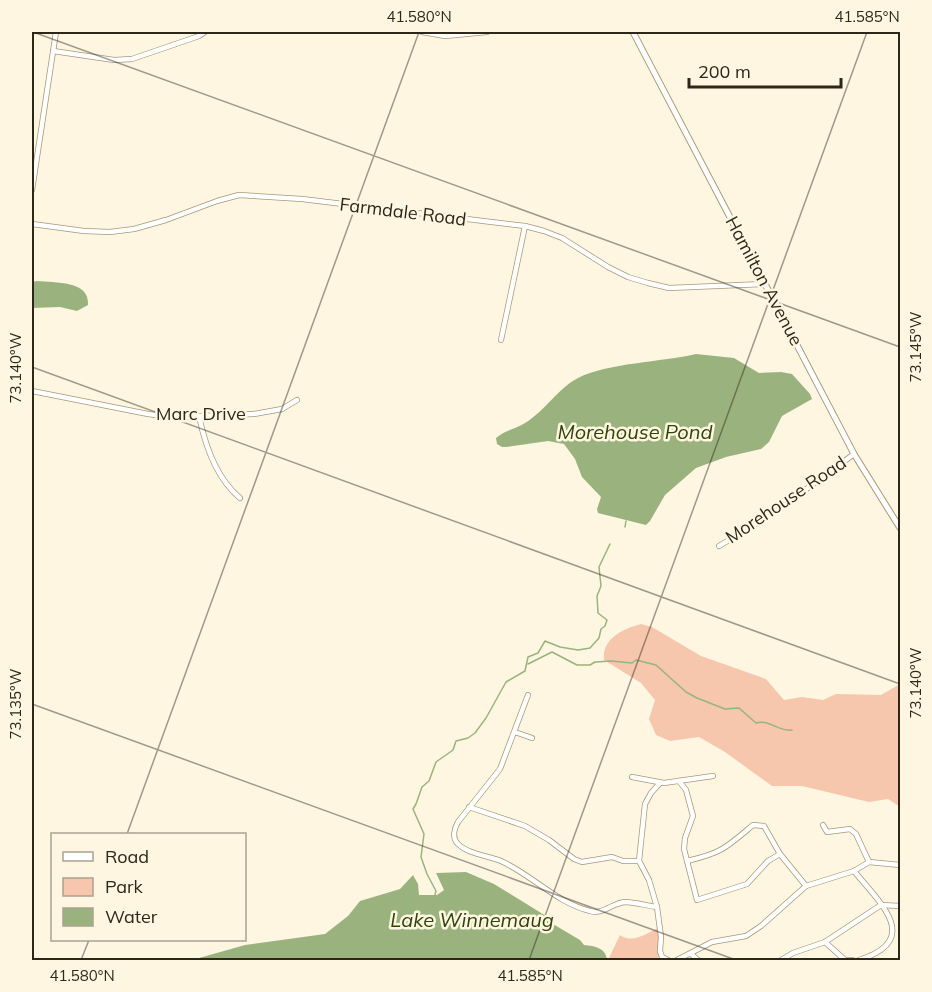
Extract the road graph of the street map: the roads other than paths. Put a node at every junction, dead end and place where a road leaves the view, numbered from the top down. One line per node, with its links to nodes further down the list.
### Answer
1 (56, 32): 6 (street)
2 (205, 32): 6 (street)
3 (422, 32): 4 (street)
4 (486, 32)
5 (633, 32): 10 (street, Hamilton Avenue)
6 (53, 51): 7 (street)
7 (32, 190)
8 (32, 224): 9 (street, Farmdale Road)
9 (525, 226): 10 (street, Farmdale Road); 11 (street)
10 (766, 284): 15 (street, Hamilton Avenue)
11 (501, 340)
12 (32, 392): 14 (street, Marc Drive)
13 (297, 400): 14 (street, Marc Drive)
14 (199, 416): 16 (street)
15 (854, 454): 17 (street, Hamilton Avenue); 18 (street, Morehouse Road)
16 (240, 498)
17 (900, 528)
18 (719, 546)
19 (528, 694): 20 (street)
20 (515, 732): 21 (street); 26 (street)
21 (532, 738)
22 (713, 776): 24 (street)
23 (632, 777): 25 (street)
24 (679, 781): 25 (street); 30 (street)
25 (660, 783): 29 (street)
26 (469, 807): 29 (street); 37 (street)
27 (823, 825): 31 (street)
28 (780, 854): 30 (street); 30 (street); 34 (street)
29 (639, 861): 37 (street)
30 (687, 861)
31 (869, 862): 32 (street); 33 (street)
32 (900, 865)
33 (854, 871): 34 (street); 35 (street)
34 (806, 886): 39 (street)
35 (881, 905): 36 (street); 38 (street); 45 (street)
36 (900, 906)
37 (657, 907): 40 (street)
38 (825, 942): 43 (street); 44 (street)
39 (691, 954): 41 (street); 42 (street)
40 (668, 960)
41 (677, 960)
42 (698, 960)
43 (781, 960)
44 (852, 960)
45 (860, 960)

